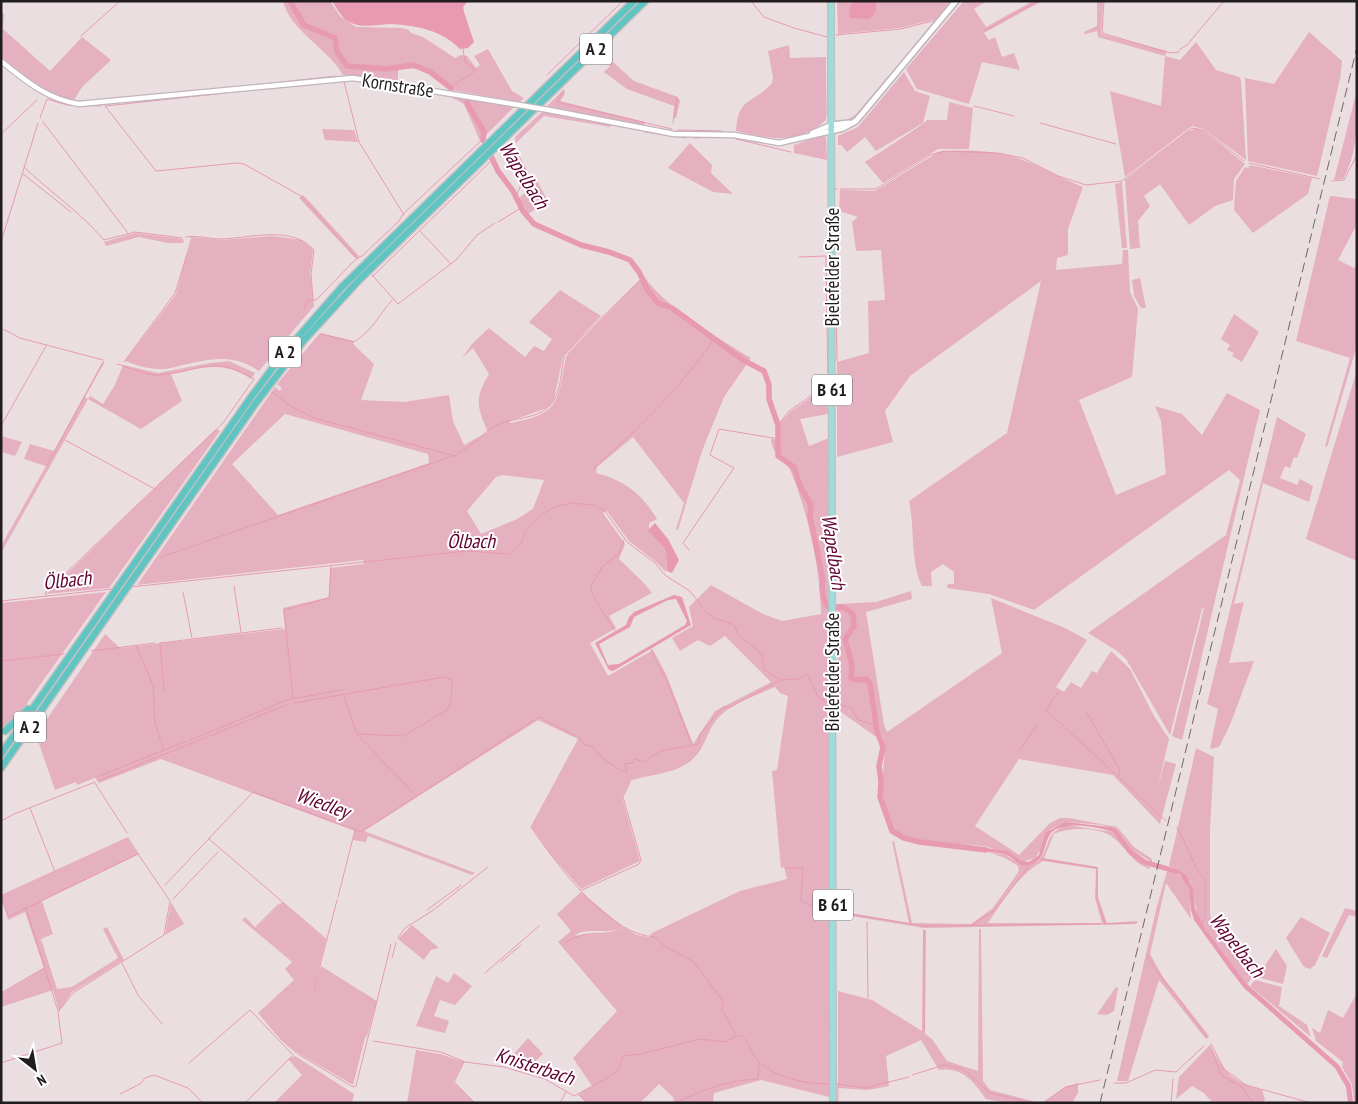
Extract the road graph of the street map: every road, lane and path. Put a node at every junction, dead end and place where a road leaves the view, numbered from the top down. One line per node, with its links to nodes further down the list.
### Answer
1 (634, 1): 7 (highway, A 2)
2 (645, 1): 8 (highway, A 2)
3 (831, 1): 6 (main road, Bielefelder Straße / B 61)
4 (956, 1): 6 (main road)
5 (1, 61): 6 (street, Kornstraße, bridge)
6 (831, 128): 13 (main road, Bielefelder Straße / B 61)
7 (52, 681): 10 (highway); 11 (highway, A 2)
8 (58, 686): 9 (highway); 12 (highway, A 2)
9 (34, 730)
10 (5, 731)
11 (1, 754)
12 (1, 768)
13 (834, 1103)

